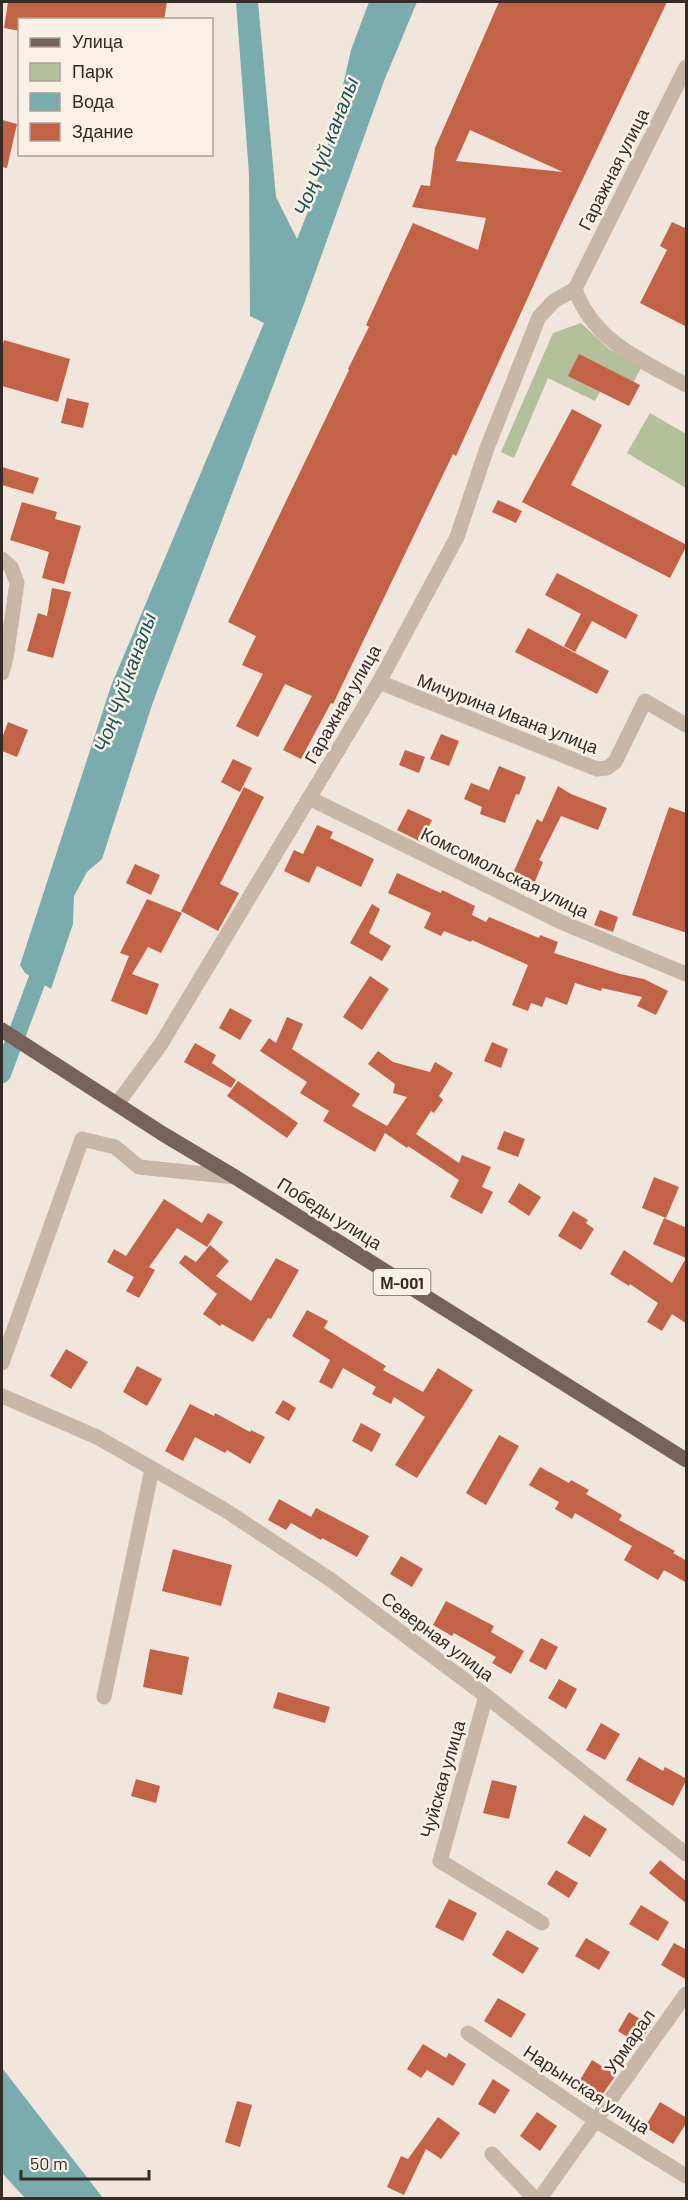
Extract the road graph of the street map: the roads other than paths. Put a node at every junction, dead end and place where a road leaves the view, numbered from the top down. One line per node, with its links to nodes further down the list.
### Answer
1 (687, 68): 2 (street, Гаражная улица)
2 (575, 289): 3 (street); 6 (street, Гаражная улица)
3 (687, 385)
4 (2, 559): 5 (street)
5 (2, 672)
6 (378, 682): 7 (street, Мичурина Ивана улица); 8 (street, Гаражная улица)
7 (687, 725)
8 (309, 798): 9 (street, Комсомольская улица); 11 (street, Гаражная улица)
9 (687, 974)
10 (2, 1030): 11 (main road, Победы улица / М-001)
11 (117, 1104): 12 (main road, Победы улица / М-001)
12 (235, 1177): 13 (street); 15 (main road, Победы улица / М-001)
13 (2, 1363)
14 (2, 1396): 16 (street, Северная улица)
15 (687, 1460)
16 (152, 1469): 17 (street, Северная улица); 18 (street)
17 (486, 1696): 19 (street, Северная улица); 20 (street, Чуйская улица)
18 (104, 1697)
19 (687, 1854)
20 (542, 1923)
21 (687, 1994): 23 (street, Урмарал)
22 (468, 2033): 23 (street, Нарынская улица)
23 (597, 2121): 25 (street, Нарынская улица); 27 (street, Урмарал)
24 (492, 2154): 26 (street)
25 (687, 2176)
26 (534, 2199)
27 (540, 2199)

